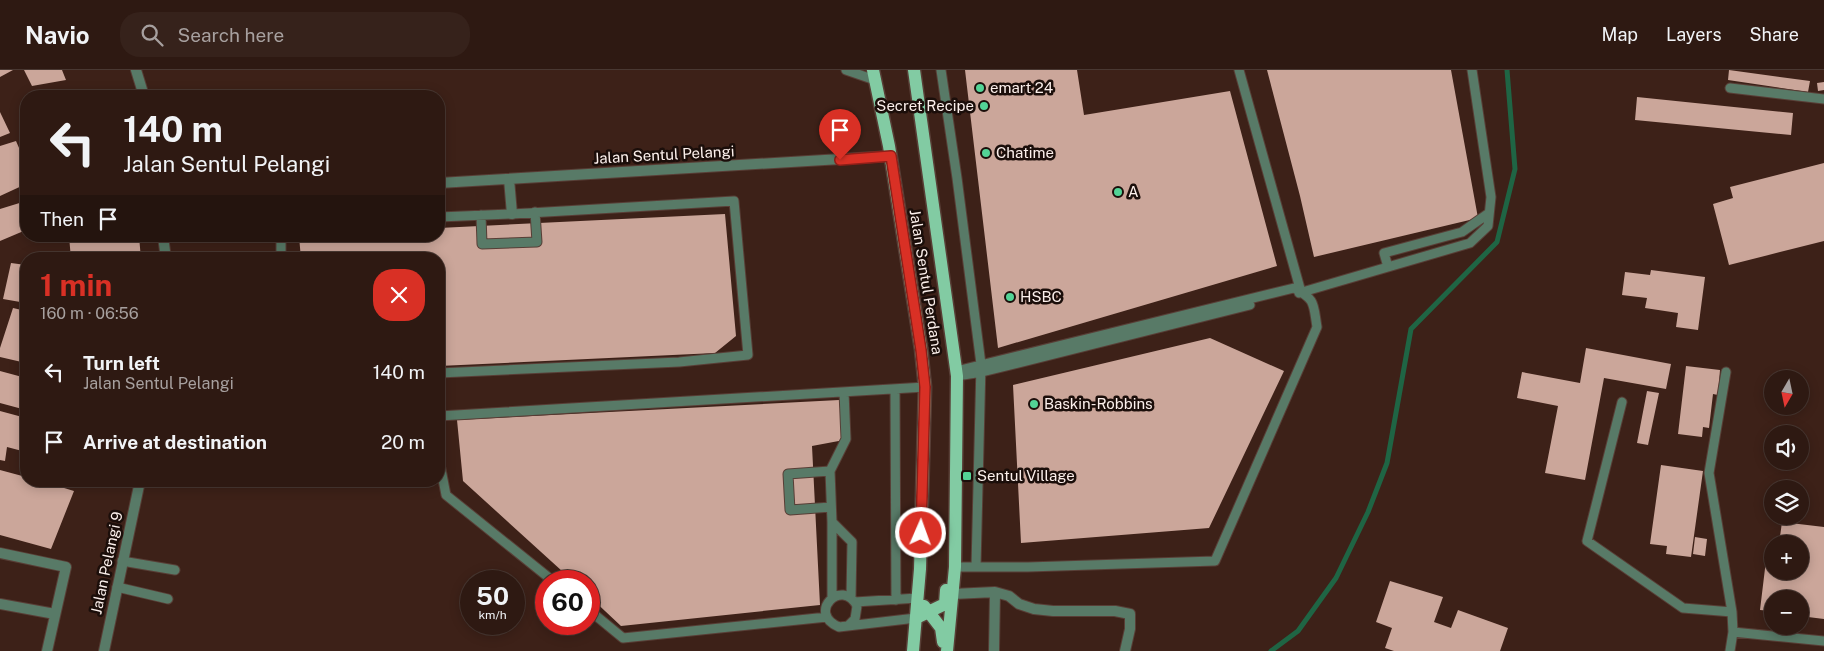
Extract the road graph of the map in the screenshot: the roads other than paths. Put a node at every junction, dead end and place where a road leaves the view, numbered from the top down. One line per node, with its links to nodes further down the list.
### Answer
1 (136, 70): 9 (street)
2 (846, 70): 7 (lane)
3 (914, 70): 24 (main road, Jalan Sentul Perdana)
4 (942, 70): 21 (lane)
5 (1239, 70): 20 (lane)
6 (1472, 70): 15 (lane)
7 (874, 75): 11 (main road, Jalan Sentul Perdana)
8 (1730, 88): 10 (lane)
9 (142, 90)
10 (1824, 99)
11 (891, 156): 12 (street, Jalan Sentul Pelangi); 25 (main road, Jalan Sentul Perdana)
12 (509, 179): 13 (street, Jalan Sentul Pelangi); 16 (street)
13 (445, 183)
14 (535, 212): 16 (lane); 17 (lane); 23 (lane)
15 (1489, 213): 19 (lane); 19 (lane)
16 (512, 214): 17 (lane)
17 (481, 215): 18 (lane)
18 (445, 216)
19 (1388, 266): 20 (lane)
20 (1301, 292): 21 (lane); 38 (lane)
21 (981, 368): 24 (lane); 38 (lane)
22 (1726, 372): 51 (lane)
23 (445, 373)
24 (957, 373): 37 (main road, Jalan Sentul Perdana)
25 (925, 387): 26 (lane); 45 (main road, Jalan Sentul Perdana)
26 (895, 389): 27 (lane); 48 (lane)
27 (844, 392): 29 (lane); 30 (lane)
28 (1622, 402): 51 (lane)
29 (445, 416)
30 (830, 471): 33 (lane); 33 (lane)
31 (139, 487): 36 (street, Jalan Pelangi 9)
32 (444, 487): 40 (lane)
33 (831, 507): 34 (lane)
34 (832, 522): 44 (lane); 47 (lane)
35 (0, 553): 52 (street)
36 (122, 561): 39 (lane); 41 (street, Jalan Pelangi 9)
37 (954, 561): 38 (lane); 43 (main road, Jalan Sentul Perdana); 50 (main road)
38 (976, 567)
39 (175, 570)
40 (539, 570)
41 (117, 587): 46 (lane); 60 (street, Jalan Pelangi 9)
42 (995, 592): 43 (street); 63 (street); 64 (street)
43 (953, 594): 62 (main road, Jalan Sentul Perdana)
44 (832, 598): 47 (lane); 53 (lane)
45 (918, 598): 48 (lane); 50 (main road); 54 (main road, Jalan Sentul Perdana)
46 (168, 599)
47 (853, 600): 48 (lane); 56 (lane)
48 (896, 600)
49 (0, 604): 52 (street)
50 (929, 612): 54 (main road); 62 (main road)
51 (1732, 612): 57 (lane)
52 (56, 614): 59 (street)
53 (827, 617): 55 (lane); 56 (lane)
54 (916, 618): 56 (lane); 61 (main road, Jalan Sentul Perdana)
55 (600, 619)
56 (849, 625)
57 (1734, 632): 58 (lane); 65 (lane)
58 (1824, 641)
59 (47, 651)
60 (104, 651)
61 (913, 651)
62 (946, 651)
63 (994, 651)
64 (1125, 651)
65 (1730, 651)

